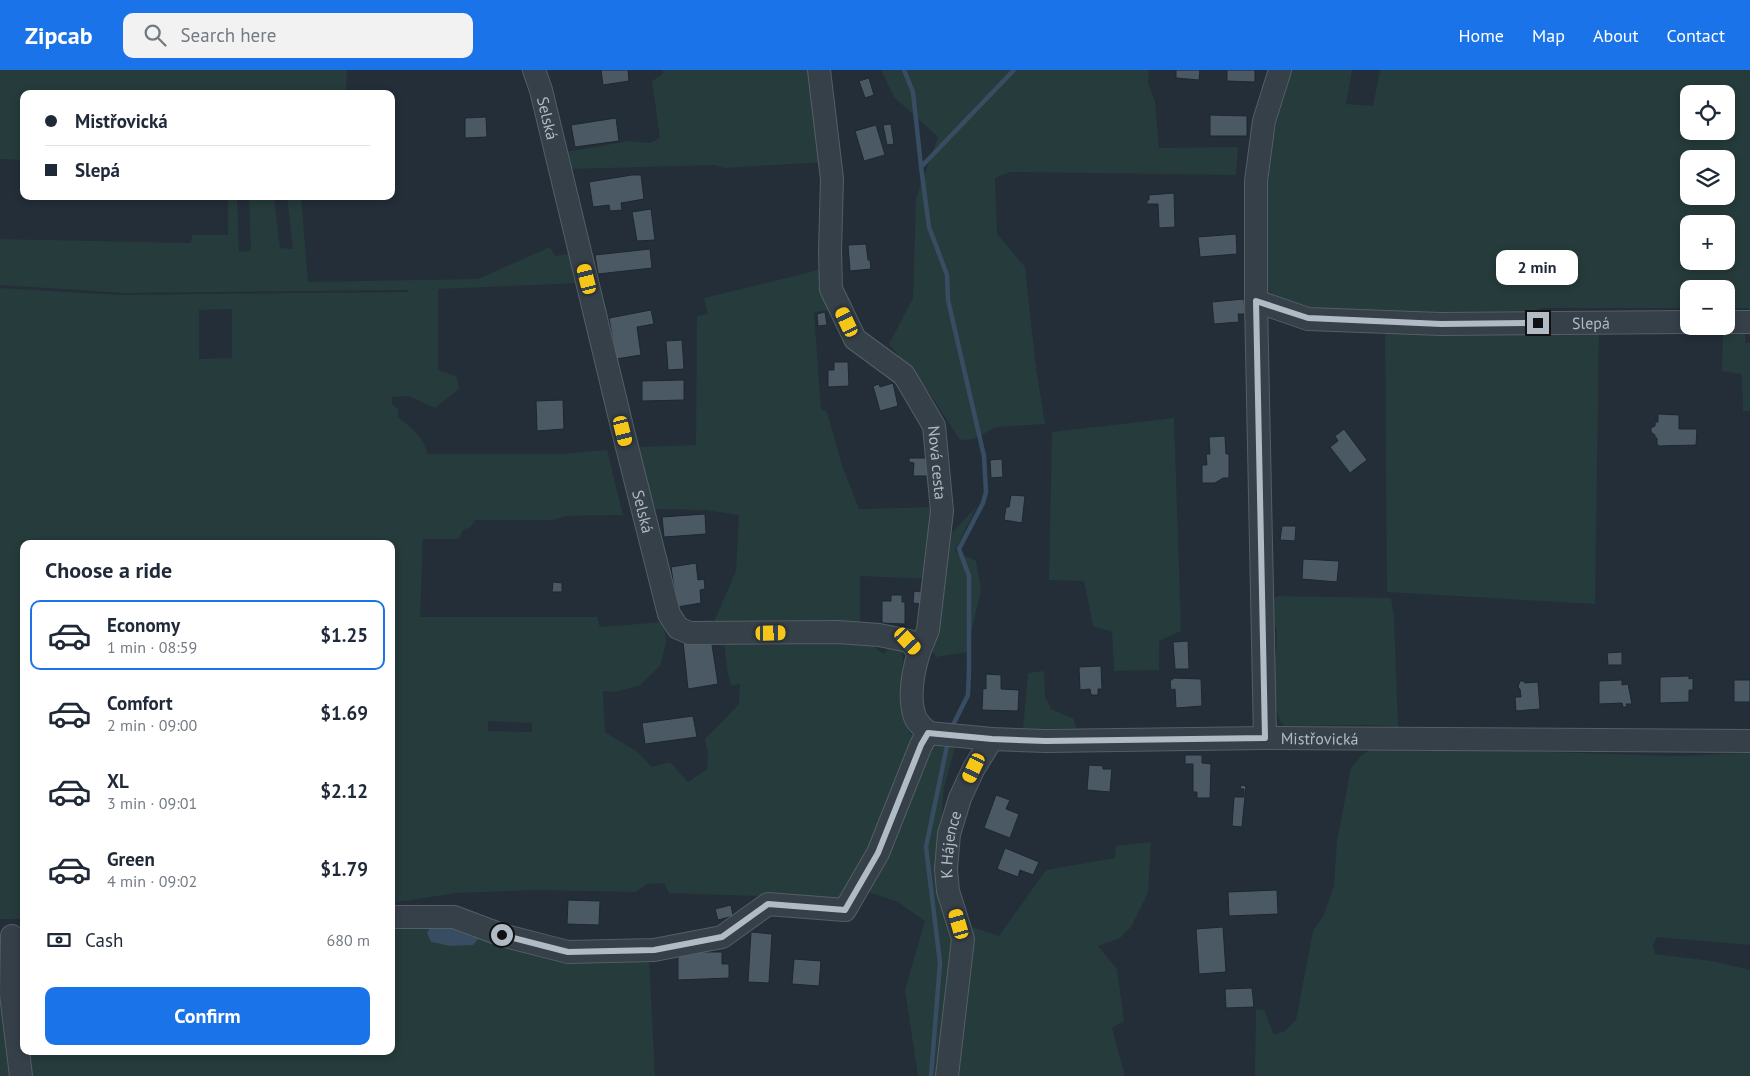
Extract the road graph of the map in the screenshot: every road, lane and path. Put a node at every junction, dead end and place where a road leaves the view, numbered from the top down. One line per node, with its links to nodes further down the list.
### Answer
1 (534, 70): 8 (street, Selská)
2 (818, 70): 8 (street, Nová cesta)
3 (1280, 70): 4 (street)
4 (1256, 301): 5 (street, Slepá); 10 (street)
5 (1680, 322)
6 (1735, 322): 7 (street)
7 (1750, 322)
8 (919, 652): 9 (street)
9 (942, 734): 11 (street, Mistřovická); 13 (street)
10 (1265, 738): 11 (street, Mistřovická); 12 (street, Mistřovická)
11 (992, 739): 16 (street, K Hájence)
12 (1750, 741)
13 (395, 917)
14 (12, 935): 15 (street)
15 (21, 1076)
16 (947, 1076)

